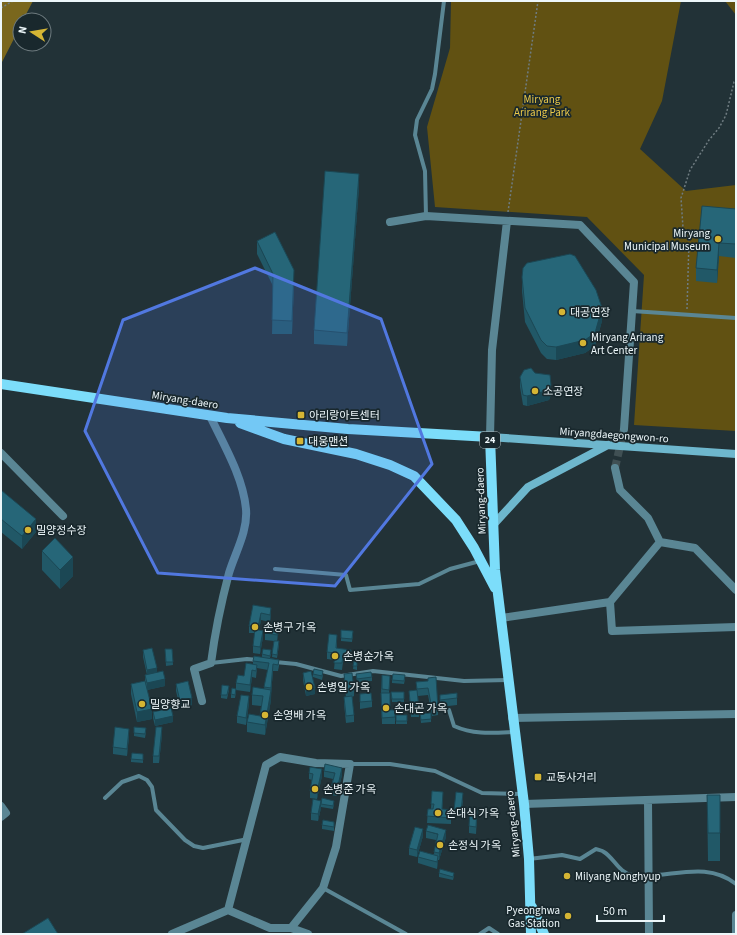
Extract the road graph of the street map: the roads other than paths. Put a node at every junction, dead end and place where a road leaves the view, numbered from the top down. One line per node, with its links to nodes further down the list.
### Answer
1 (444, 1): 2 (lane)
2 (426, 216): 3 (street); 4 (street)
3 (507, 221): 5 (street); 11 (street)
4 (390, 222)
5 (632, 311): 6 (lane); 10 (street)
6 (736, 318)
7 (1, 384): 8 (main road, Miryang-daero / 24)
8 (210, 416): 9 (main road, Miryang-daero / 24); 26 (street)
9 (227, 418): 11 (main road, Miryang-daero / 24); 19 (main road)
10 (624, 429)
11 (490, 437): 12 (main road, Miryangdaegongwon-ro); 17 (main road, Miryang-daero / 24)
12 (608, 445): 14 (main road, Miryangdaegongwon-ro); 17 (main road)
13 (1, 453): 16 (street)
14 (736, 454)
15 (615, 468): 18 (street)
16 (63, 516)
17 (494, 524): 22 (main road, Miryang-daero / 24)
18 (660, 542): 21 (street); 23 (street)
19 (481, 561): 20 (lane); 22 (main road)
20 (275, 569)
21 (736, 590)
22 (498, 594): 24 (main road, Miryang-daero / 24)
23 (610, 602): 24 (street); 25 (street)
24 (501, 618): 27 (main road, Miryang-daero / 24)
25 (736, 627)
26 (211, 663): 27 (lane); 28 (street)
27 (508, 680): 31 (main road, Miryang-daero / 24)
28 (202, 702)
29 (448, 710): 32 (lane)
30 (736, 714): 31 (street)
31 (512, 718): 32 (main road, Miryang-daero / 24)
32 (514, 732): 36 (main road, Miryang-daero / 24)
33 (350, 764): 36 (lane); 40 (street); 44 (street)
34 (736, 797): 37 (street)
35 (105, 798): 40 (lane)
36 (523, 799): 37 (street); 41 (main road, Miryang-daero / 24)
37 (648, 800): 42 (street)
38 (1, 806): 39 (street)
39 (1, 817)
40 (248, 839): 46 (street)
41 (529, 859): 42 (lane); 45 (main road, Miryang-daero / 24)
42 (649, 876): 43 (lane); 56 (street)
43 (736, 884)
44 (323, 888): 48 (street); 51 (lane)
45 (530, 902): 54 (main road, Miryang-daero / 24); 55 (main road)
46 (228, 910): 48 (street); 49 (street)
47 (736, 915): 57 (street)
48 (291, 928): 50 (street)
49 (172, 934)
50 (308, 934)
51 (406, 934)
52 (480, 934): 53 (lane)
53 (498, 934)
54 (531, 934)
55 (544, 934)
56 (649, 934)
57 (736, 934)

